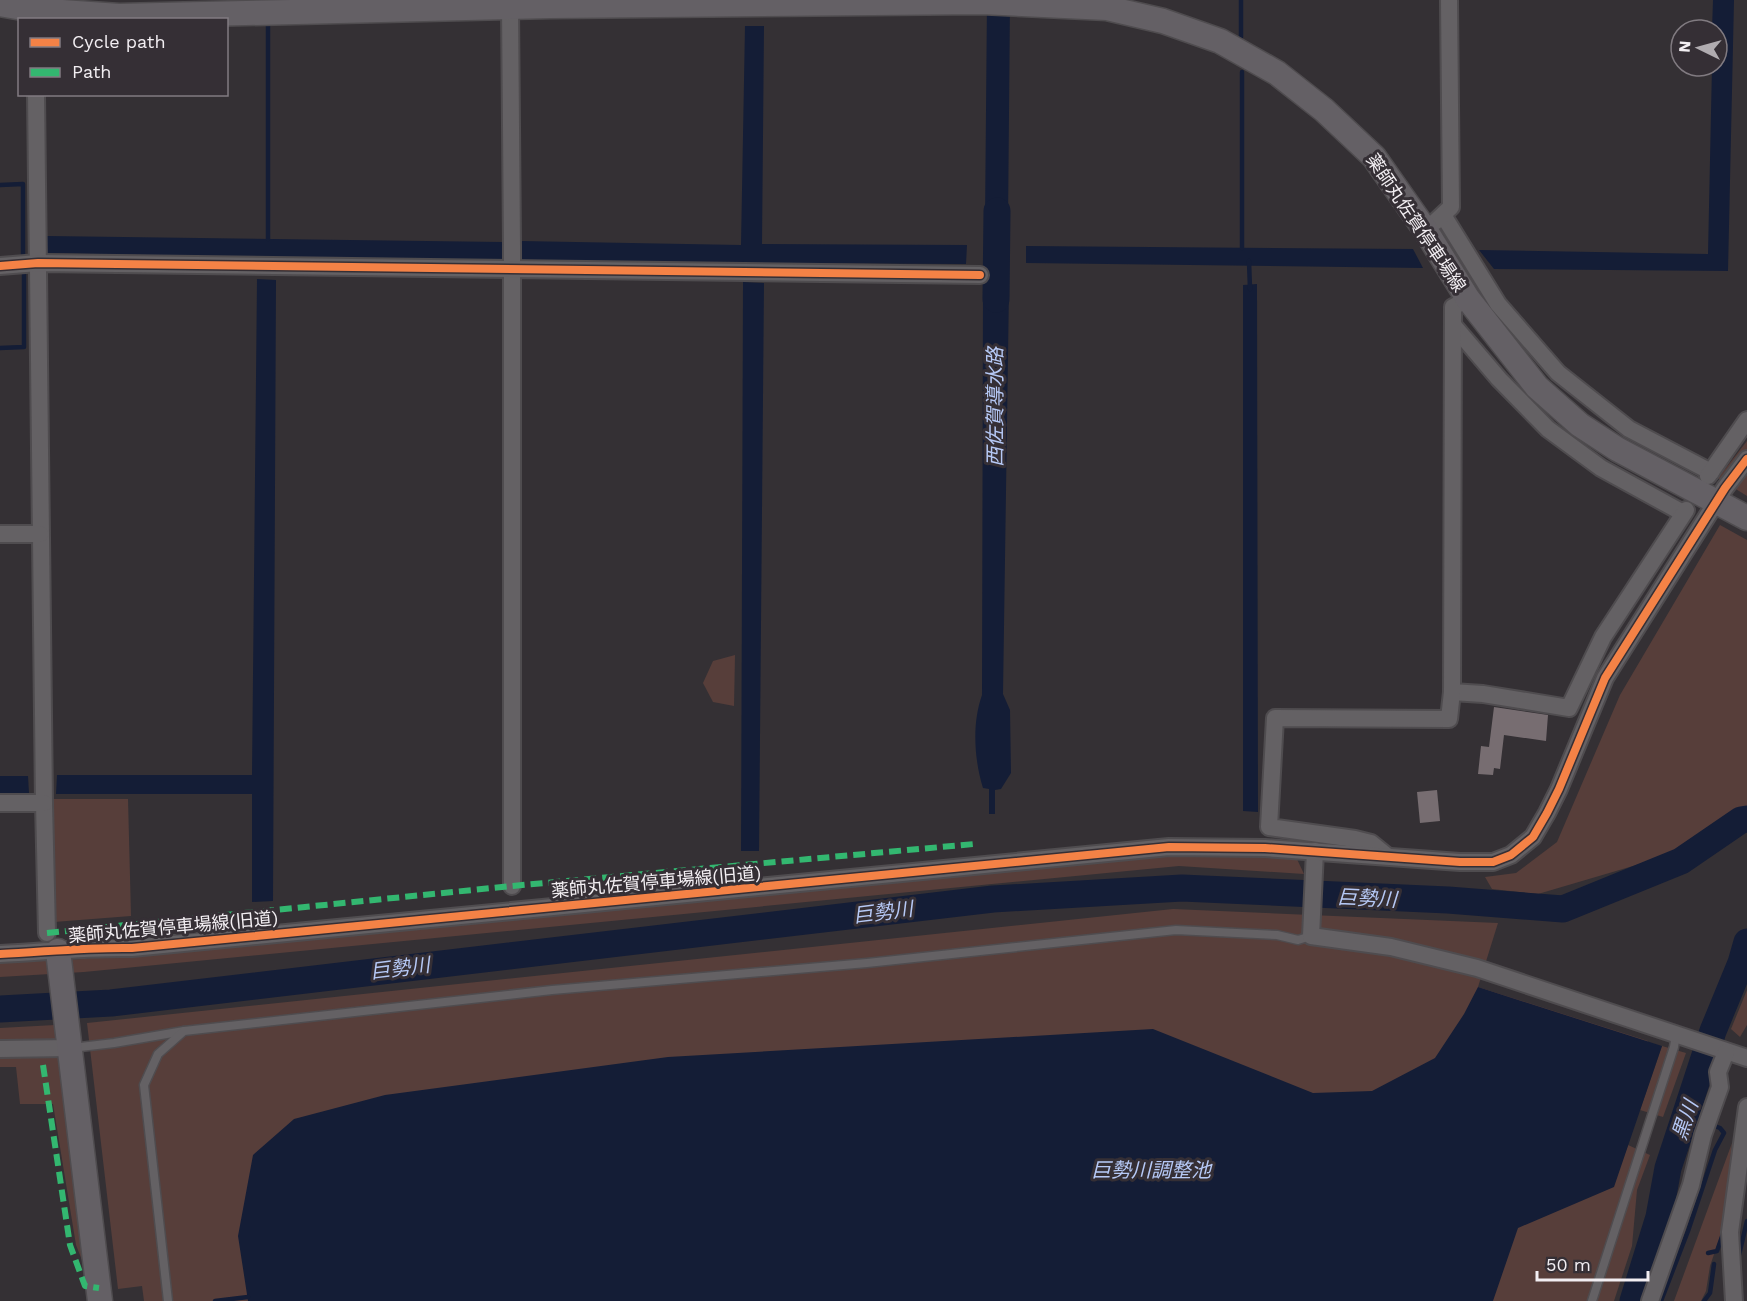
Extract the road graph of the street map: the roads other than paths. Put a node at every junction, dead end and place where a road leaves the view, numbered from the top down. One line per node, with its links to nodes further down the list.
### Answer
1 (1449, 0): 7 (street)
2 (551, 3): 4 (main road, 薬師丸佐賀停車場線); 7 (main road, 薬師丸佐賀停車場線)
3 (0, 4): 5 (main road, 薬師丸佐賀停車場線)
4 (510, 7): 5 (main road, 薬師丸佐賀停車場線); 8 (street)
5 (34, 15)
6 (36, 96): 9 (street)
7 (1434, 223): 12 (main road, 薬師丸佐賀停車場線); 14 (street)
8 (512, 258): 9 (street); 11 (street); 25 (street)
9 (38, 263): 10 (street); 19 (street)
10 (0, 266)
11 (980, 275)
12 (1468, 299): 13 (street); 16 (main road, 薬師丸佐賀停車場線)
13 (1453, 325): 20 (street); 20 (street)
14 (1747, 420)
15 (1747, 459): 16 (street, 薬師丸佐賀停車場線(旧道))
16 (1718, 504): 17 (main road, 薬師丸佐賀停車場線); 24 (street, 薬師丸佐賀停車場線(旧道))
17 (1747, 518)
18 (0, 534): 19 (street)
19 (40, 534): 22 (street)
20 (1452, 692): 24 (street)
21 (0, 803): 22 (street)
22 (44, 803): 27 (street)
23 (1315, 851): 24 (street, 薬師丸佐賀停車場線(旧道)); 26 (street); 27 (street, 薬師丸佐賀停車場線(旧道))
24 (1387, 856)
25 (512, 886)
26 (1311, 936): 29 (lane); 30 (street)
27 (52, 942): 28 (street, 薬師丸佐賀停車場線(旧道)); 31 (main road)
28 (0, 954)
29 (184, 1031): 31 (lane); 38 (lane)
30 (1676, 1034): 33 (street); 39 (lane)
31 (70, 1048): 32 (street); 37 (main road)
32 (0, 1049)
33 (1726, 1052): 34 (street); 40 (street)
34 (1746, 1055)
35 (1747, 1107): 41 (street)
36 (1747, 1299): 41 (street)
37 (100, 1301)
38 (168, 1301)
39 (1592, 1301)
40 (1650, 1301)
41 (1734, 1301)

